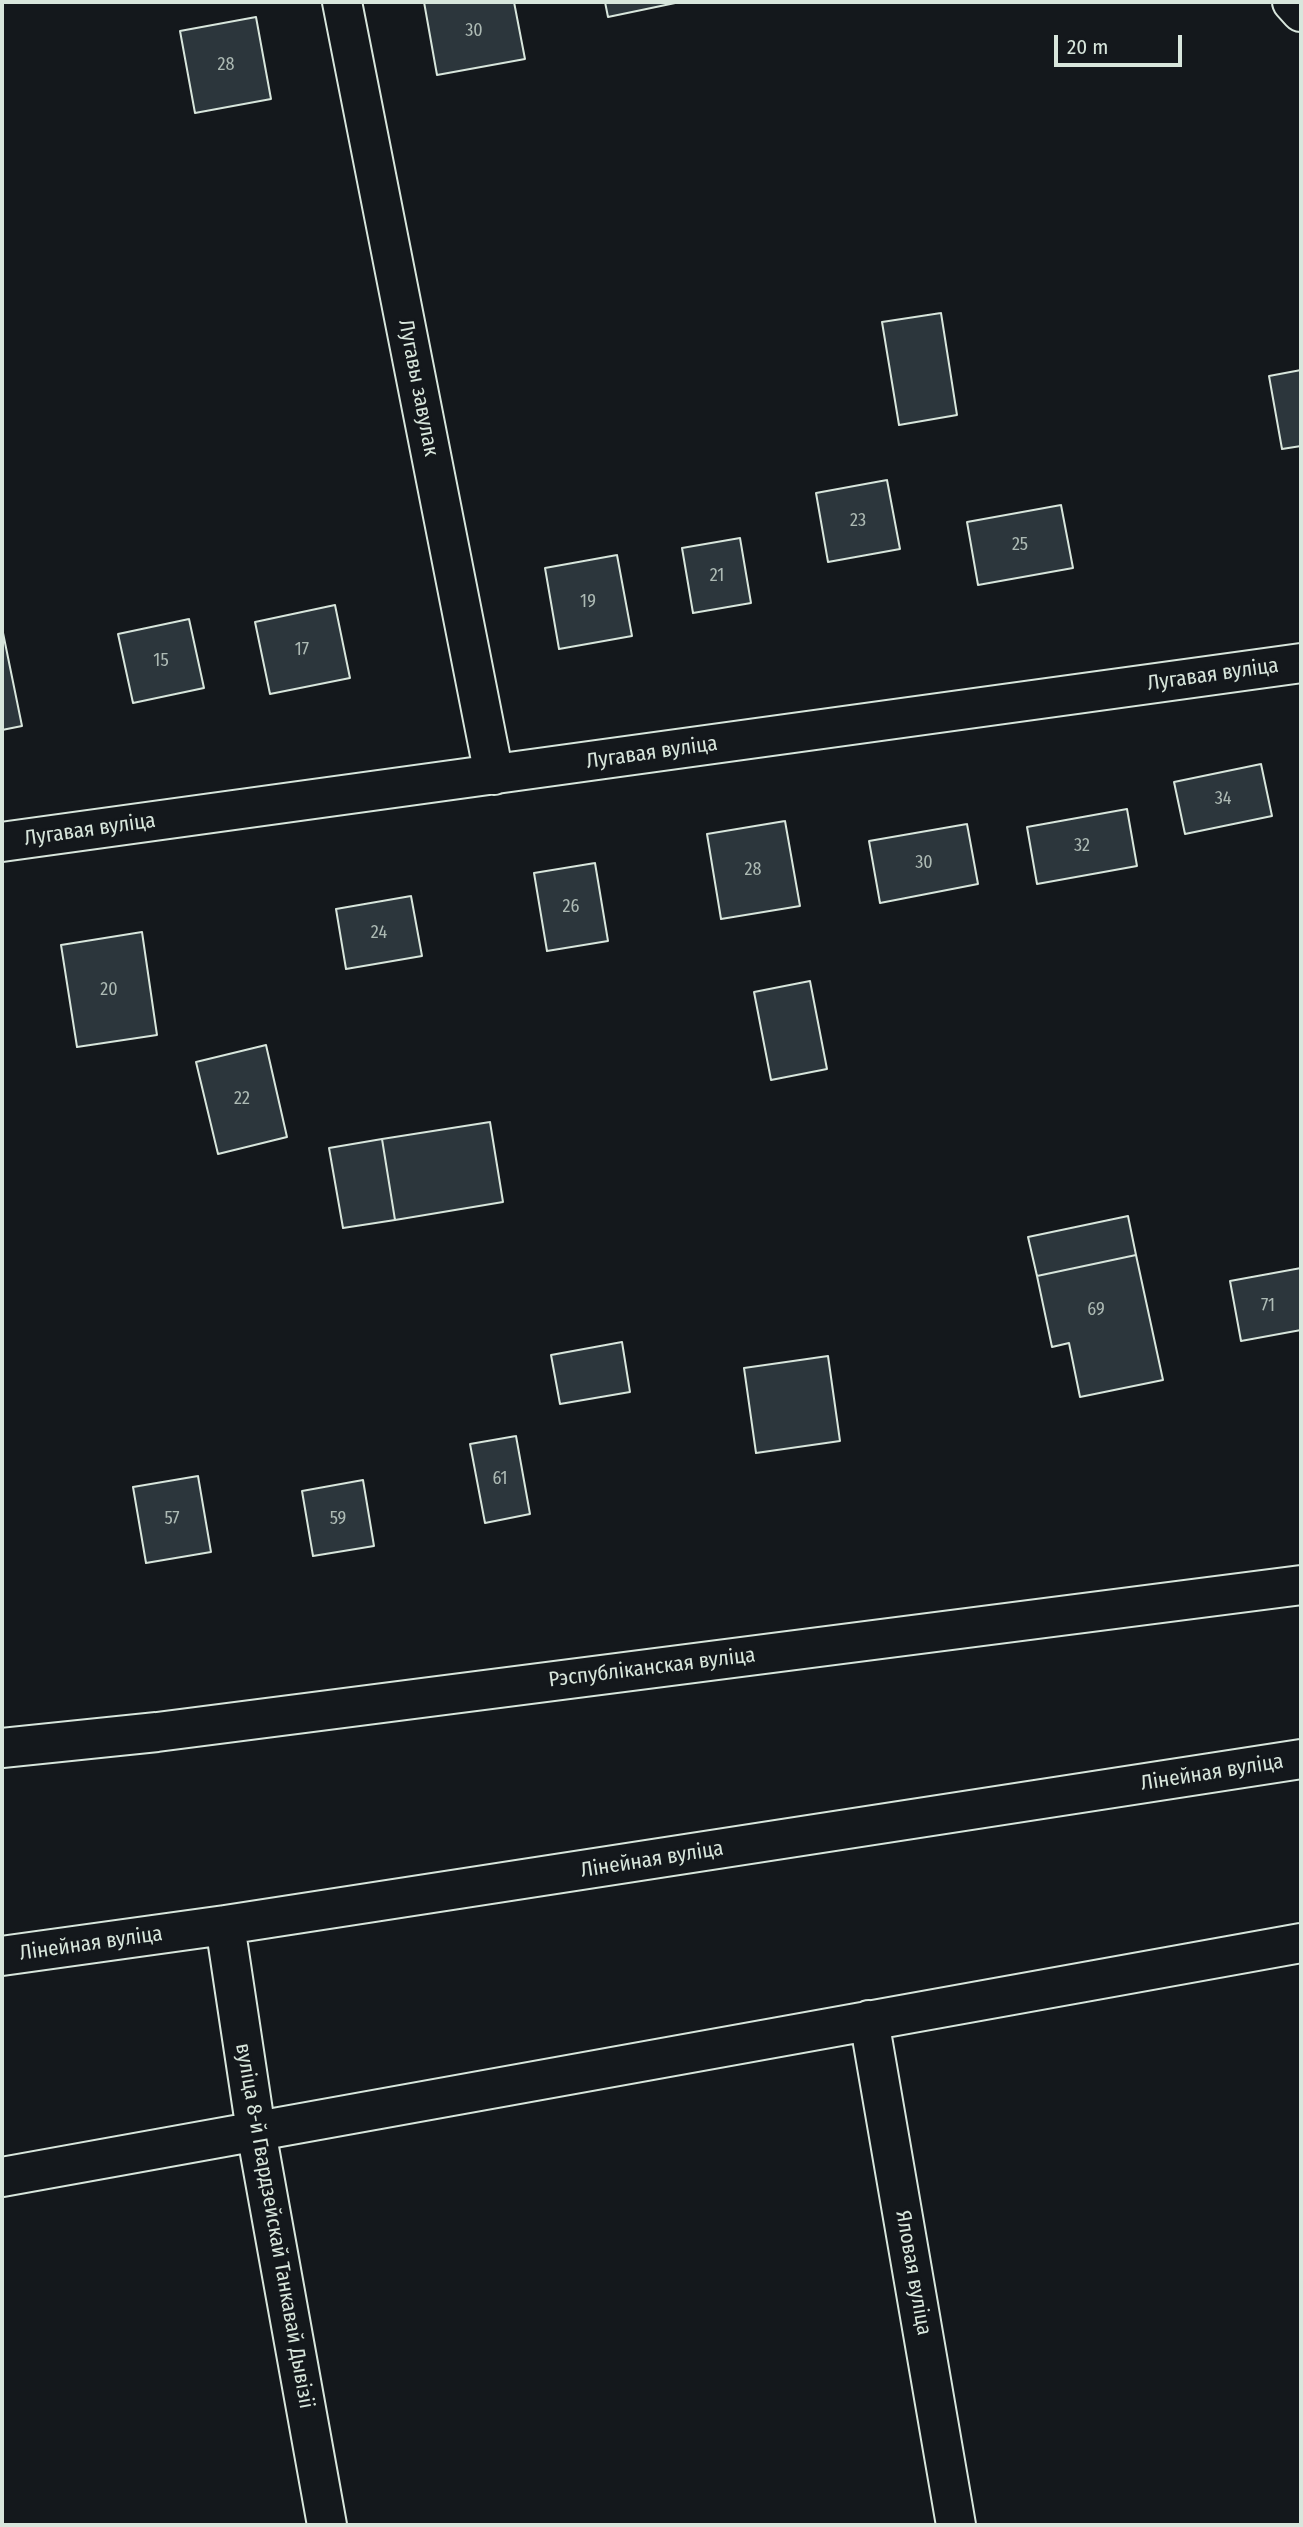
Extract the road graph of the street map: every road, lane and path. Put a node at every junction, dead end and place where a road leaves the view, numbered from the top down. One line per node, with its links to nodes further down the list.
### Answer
1 (342, 2): 5 (street, Лугавы завулак)
2 (1292, 2): 3 (street)
3 (1301, 12)
4 (1301, 663): 5 (street, Лугавая вуліца)
5 (494, 775): 6 (street, Лугавая вуліца)
6 (2, 842)
7 (1301, 1585): 8 (street, Рэспубліканская вуліца)
8 (2, 1748)
9 (1301, 1759): 10 (street, Лінейная вуліца)
10 (225, 1925): 12 (street, Лінейная вуліца); 14 (street, вуліца 8-й Гвардзейскай Танкавай Дывізіі)
11 (1301, 1943): 13 (street)
12 (2, 1956)
13 (869, 2020): 14 (street); 17 (street, Яловая вуліца)
14 (256, 2131): 15 (street); 16 (street, вуліца 8-й Гвардзейскай Танкавай Дывізіі)
15 (2, 2177)
16 (327, 2525)
17 (956, 2525)

